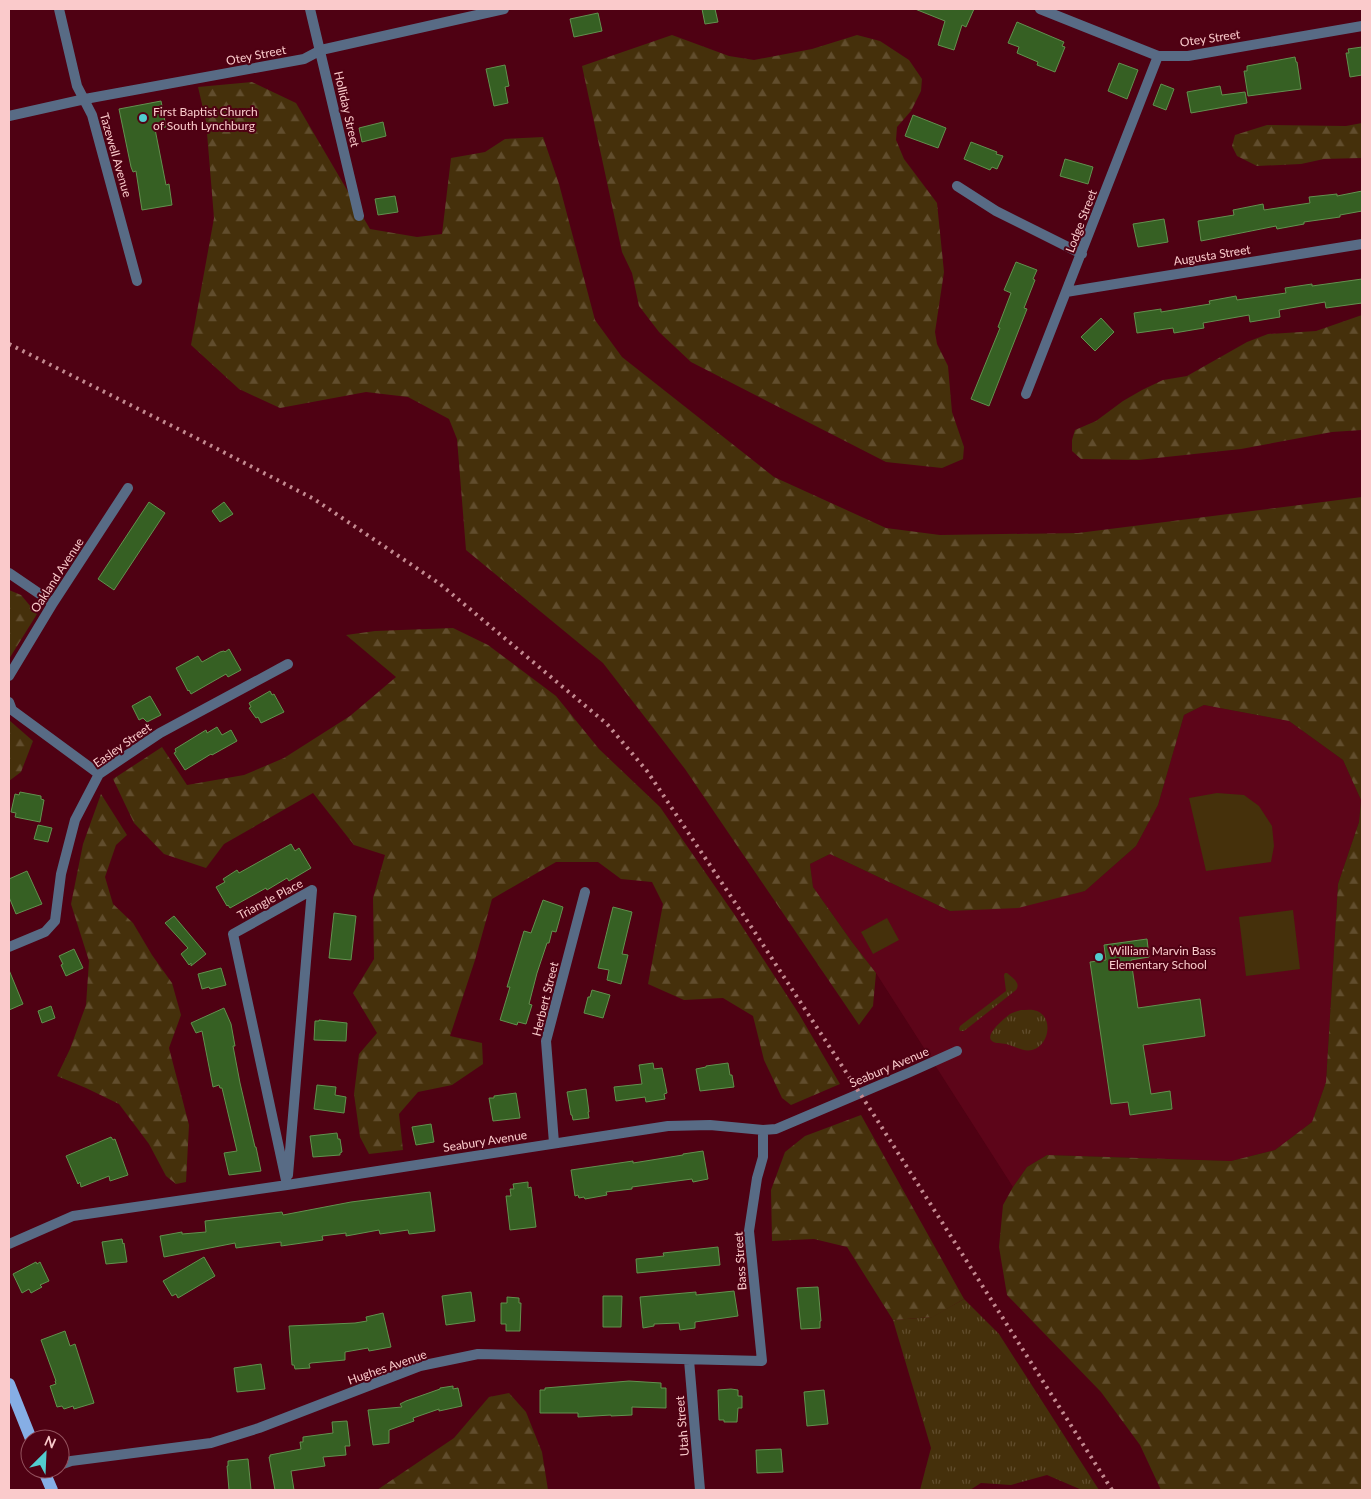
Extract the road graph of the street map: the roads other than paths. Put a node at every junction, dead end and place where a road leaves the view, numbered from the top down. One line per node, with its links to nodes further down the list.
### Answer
1 (59, 9): 8 (street, Tazewell Avenue)
2 (310, 9): 6 (street, Holliday Street)
3 (504, 9): 6 (street, Otey Street)
4 (1040, 9): 7 (street, Otey Street)
5 (1362, 26): 7 (street, Otey Street)
6 (320, 50): 8 (street, Otey Street); 11 (street, Holliday Street)
7 (1158, 56): 13 (street, Lodge Street)
8 (85, 99): 9 (street, Otey Street); 14 (street, Tazewell Avenue)
9 (9, 116)
10 (957, 186): 13 (street)
11 (359, 216)
12 (1362, 244): 15 (street, Augusta Street)
13 (1082, 254): 15 (street, Lodge Street)
14 (137, 281)
15 (1066, 292): 16 (street, Lodge Street)
16 (1026, 394)
17 (128, 488): 19 (street, Oakland Avenue)
18 (9, 573): 19 (street)
19 (53, 603): 21 (street, Oakland Avenue)
20 (288, 664): 23 (street, Easley Street)
21 (9, 676)
22 (9, 702): 23 (street)
23 (99, 774): 25 (street, Easley Street)
24 (585, 892): 28 (street, Herbert Street)
25 (9, 946)
26 (957, 1051): 27 (street, Seabury Avenue)
27 (763, 1130): 28 (street, Seabury Avenue); 32 (street, Bass Street)
28 (554, 1143): 29 (street, Seabury Avenue)
29 (287, 1185): 29 (street, Triangle Place); 30 (street, Seabury Avenue)
30 (9, 1244)
31 (689, 1360): 32 (street, Hughes Avenue); 36 (street, Hughes Avenue); 37 (street, Utah Street)
32 (762, 1361)
33 (9, 1384): 34 (main road)
34 (12, 1403): 35 (main road)
35 (26, 1429)
36 (70, 1461)
37 (700, 1490)

